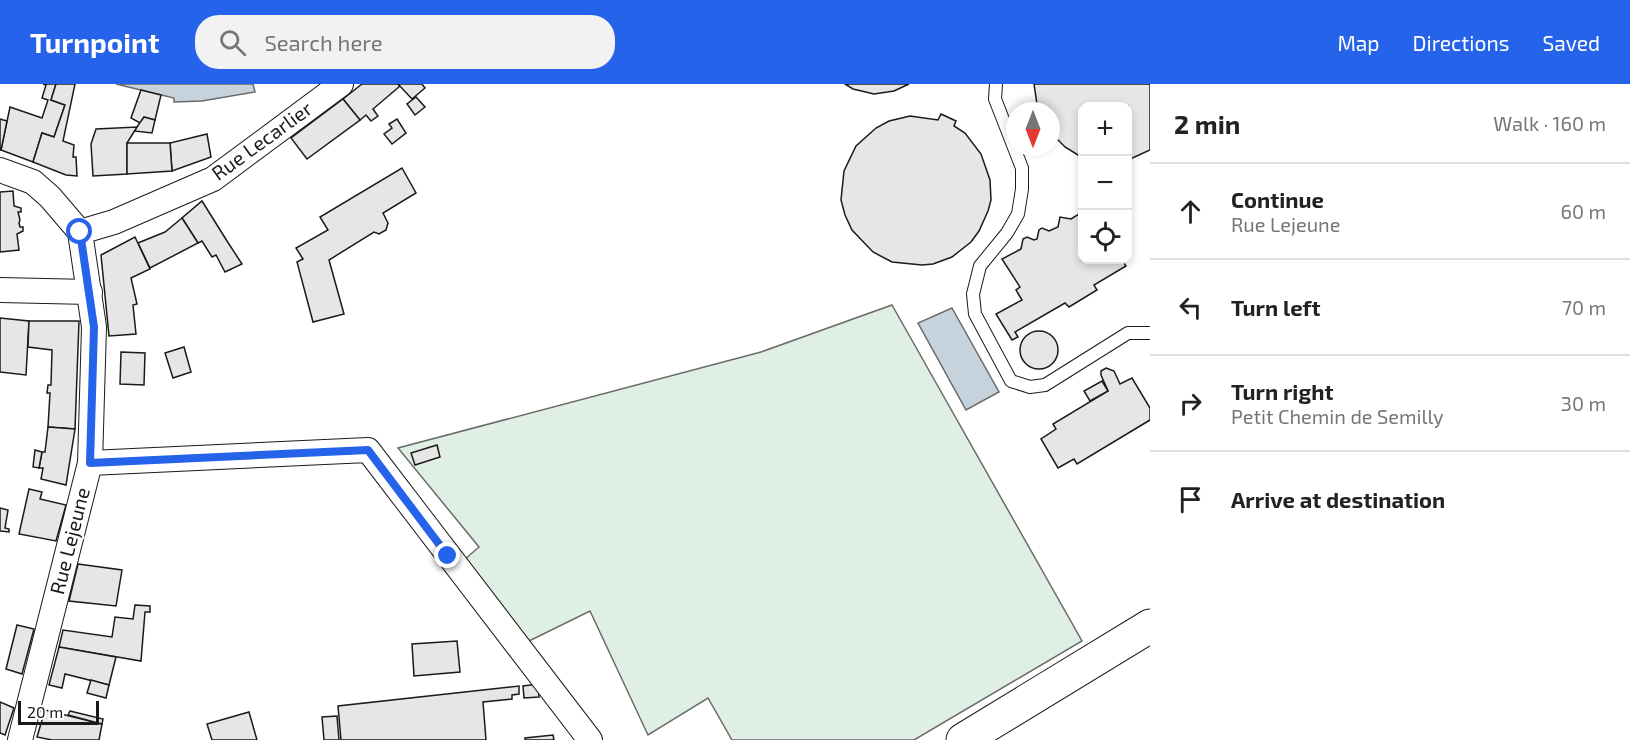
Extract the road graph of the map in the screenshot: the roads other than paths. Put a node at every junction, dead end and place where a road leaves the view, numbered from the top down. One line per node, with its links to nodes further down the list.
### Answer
1 (341, 84): 4 (street, Rue Lecarlier)
2 (996, 84): 7 (lane)
3 (0, 170): 4 (street)
4 (80, 232): 6 (street, Rue Lejeune)
5 (0, 290): 6 (street)
6 (90, 292): 8 (street, Rue Lejeune)
7 (1150, 333)
8 (90, 463): 10 (street, Rue Lejeune); 11 (street)
9 (1150, 626): 12 (main road)
10 (20, 740)
11 (591, 740)
12 (963, 740)

